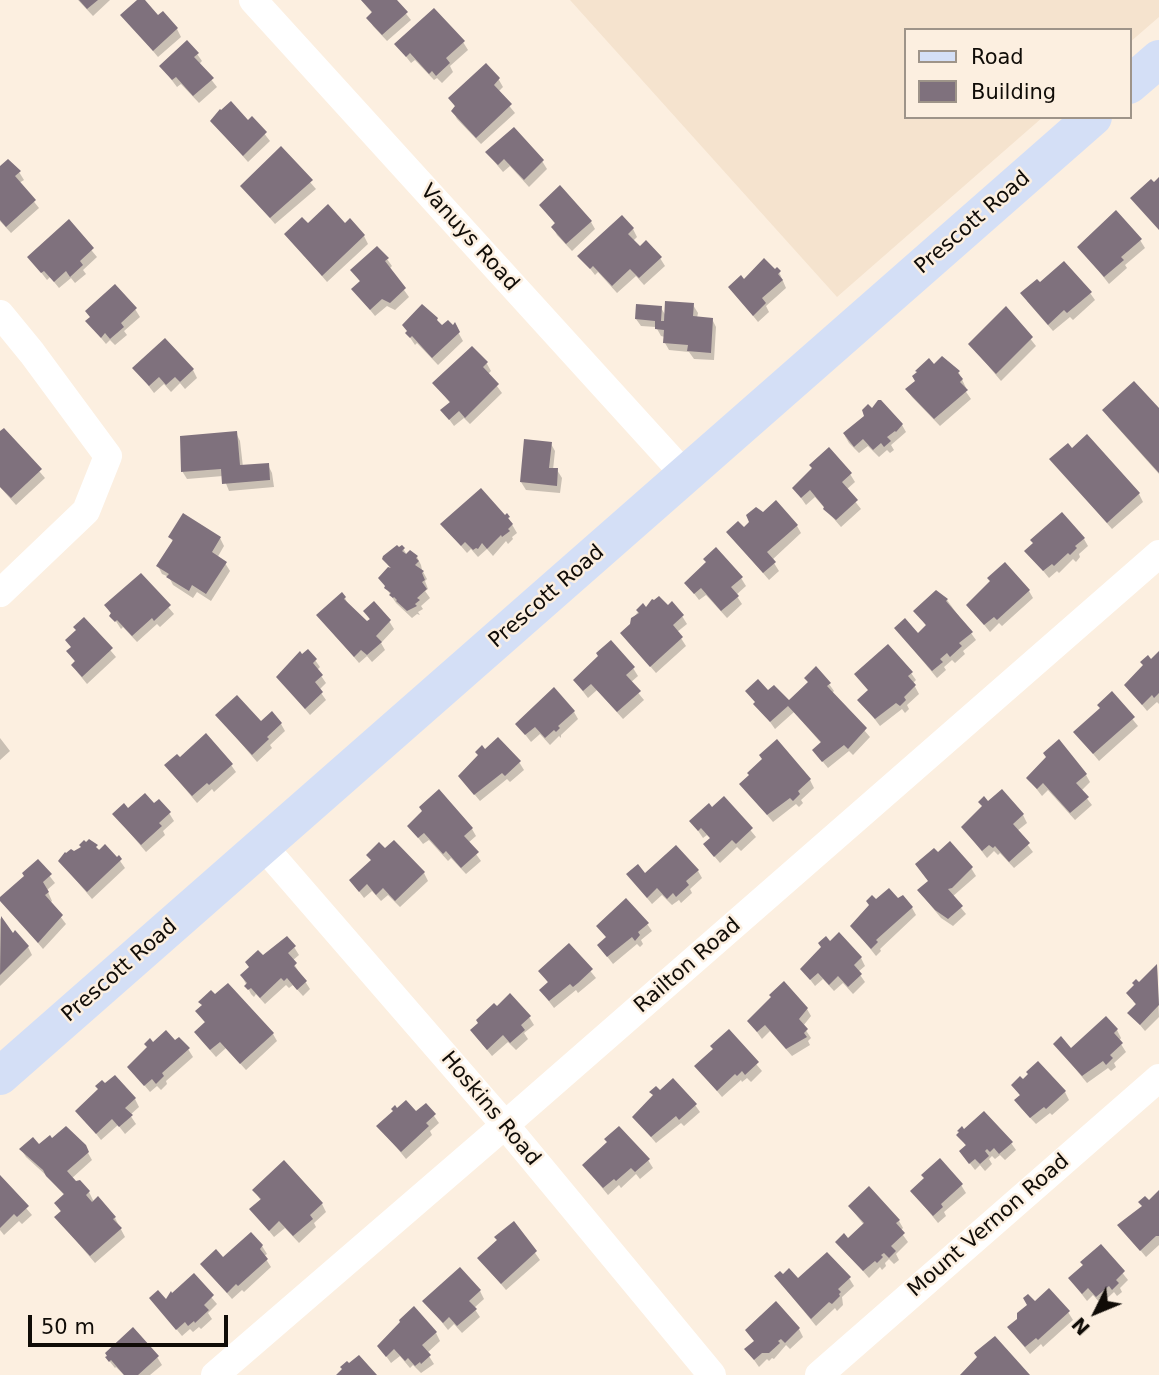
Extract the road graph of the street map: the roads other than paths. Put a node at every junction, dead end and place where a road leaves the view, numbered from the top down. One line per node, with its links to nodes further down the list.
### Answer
1 (253, 0): 6 (street, Vanuys Road)
2 (1159, 59): 3 (main road)
3 (1131, 83)
4 (1091, 119): 6 (main road, Prescott Road)
5 (0, 314): 8 (street)
6 (686, 476): 9 (main road, Prescott Road)
7 (1159, 554): 12 (street, Railton Road)
8 (0, 593)
9 (263, 846): 10 (main road, Prescott Road); 12 (street, Hoskins Road)
10 (0, 1076)
11 (1159, 1078): 15 (street, Mount Vernon Road)
12 (505, 1125): 13 (street, Railton Road); 14 (street, Hoskins Road)
13 (215, 1375)
14 (712, 1375)
15 (819, 1375)

